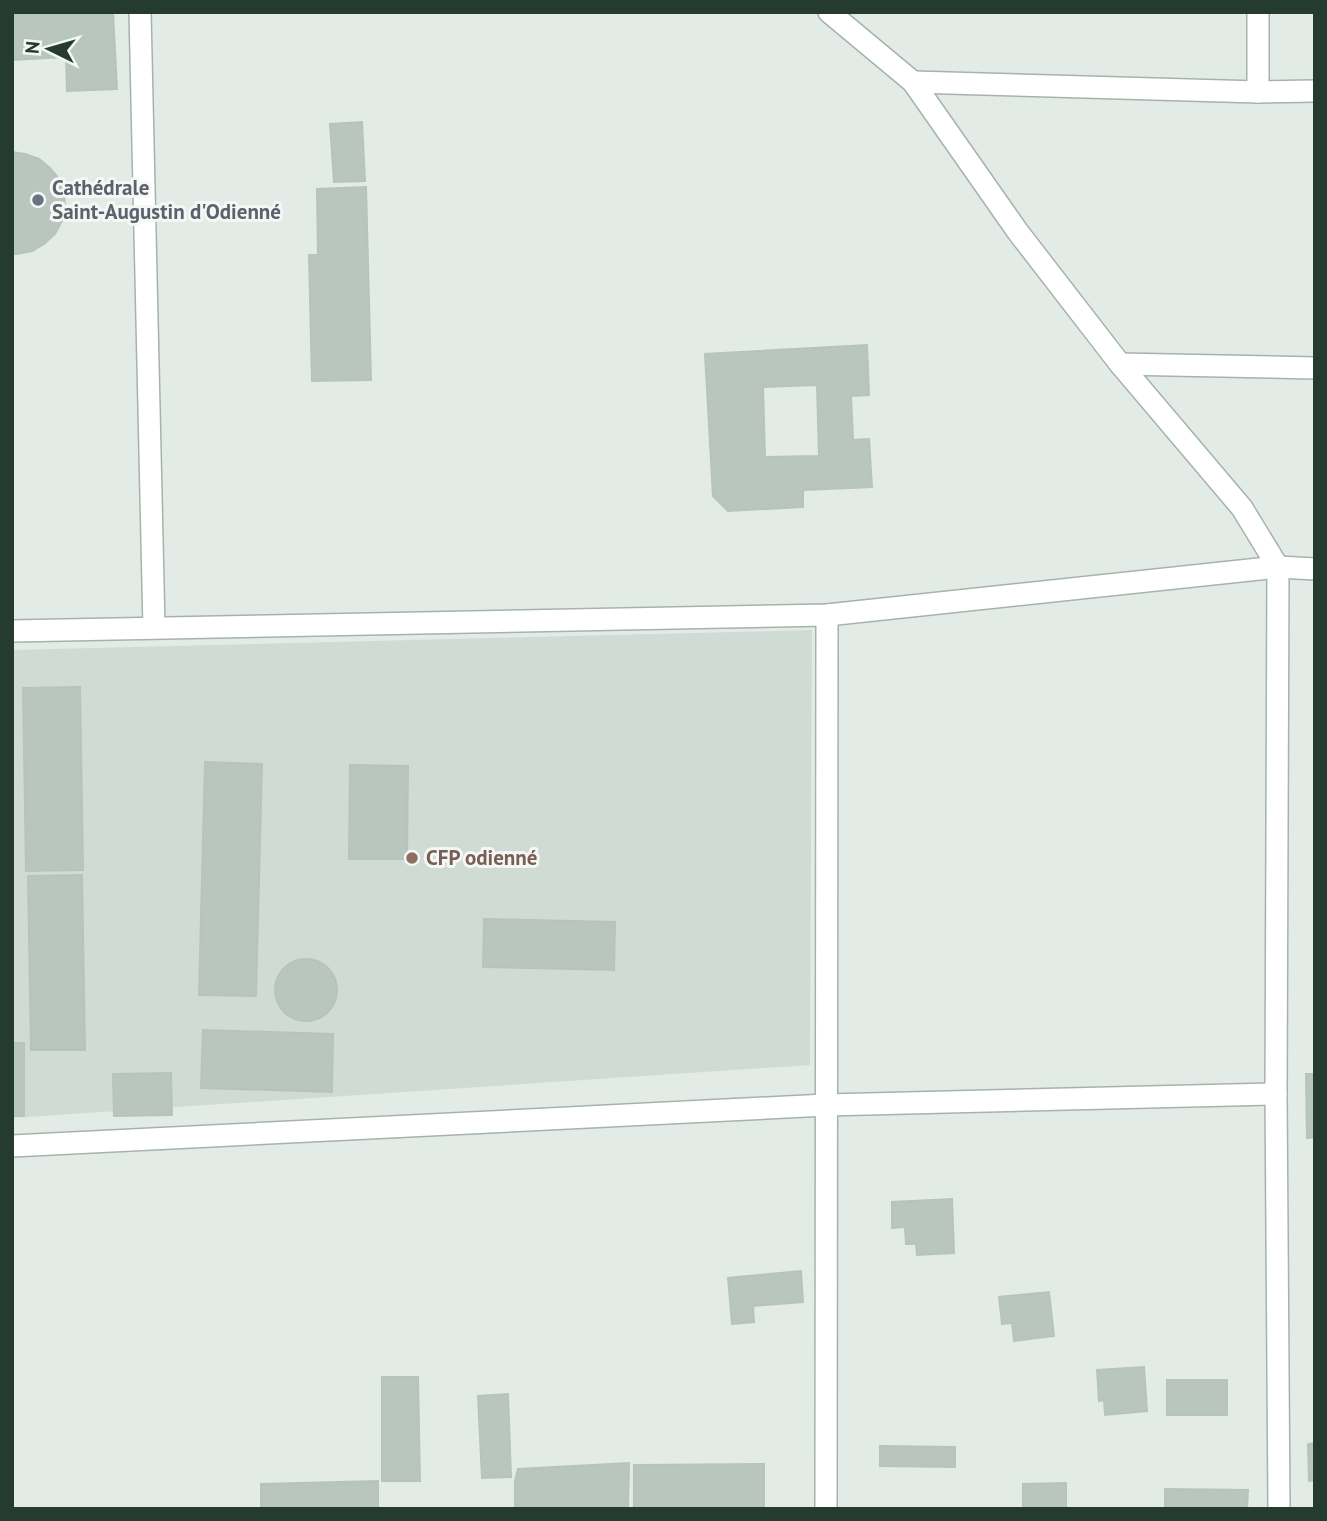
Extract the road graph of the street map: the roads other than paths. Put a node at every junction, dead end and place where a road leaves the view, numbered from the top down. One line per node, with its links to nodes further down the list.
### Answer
1 (140, 12): 12 (street)
2 (829, 12): 4 (street)
3 (1258, 12): 6 (street)
4 (913, 82): 6 (street); 7 (street)
5 (1315, 91): 6 (street)
6 (1258, 92)
7 (1120, 364): 8 (street); 9 (street)
8 (1315, 368)
9 (1278, 567): 10 (street); 11 (street); 14 (street)
10 (1315, 569)
11 (827, 615): 12 (street); 15 (street)
12 (154, 628): 13 (street)
13 (12, 631)
14 (1276, 1094): 15 (street); 18 (street)
15 (826, 1105): 16 (street); 17 (street)
16 (12, 1146)
17 (826, 1509)
18 (1279, 1509)

